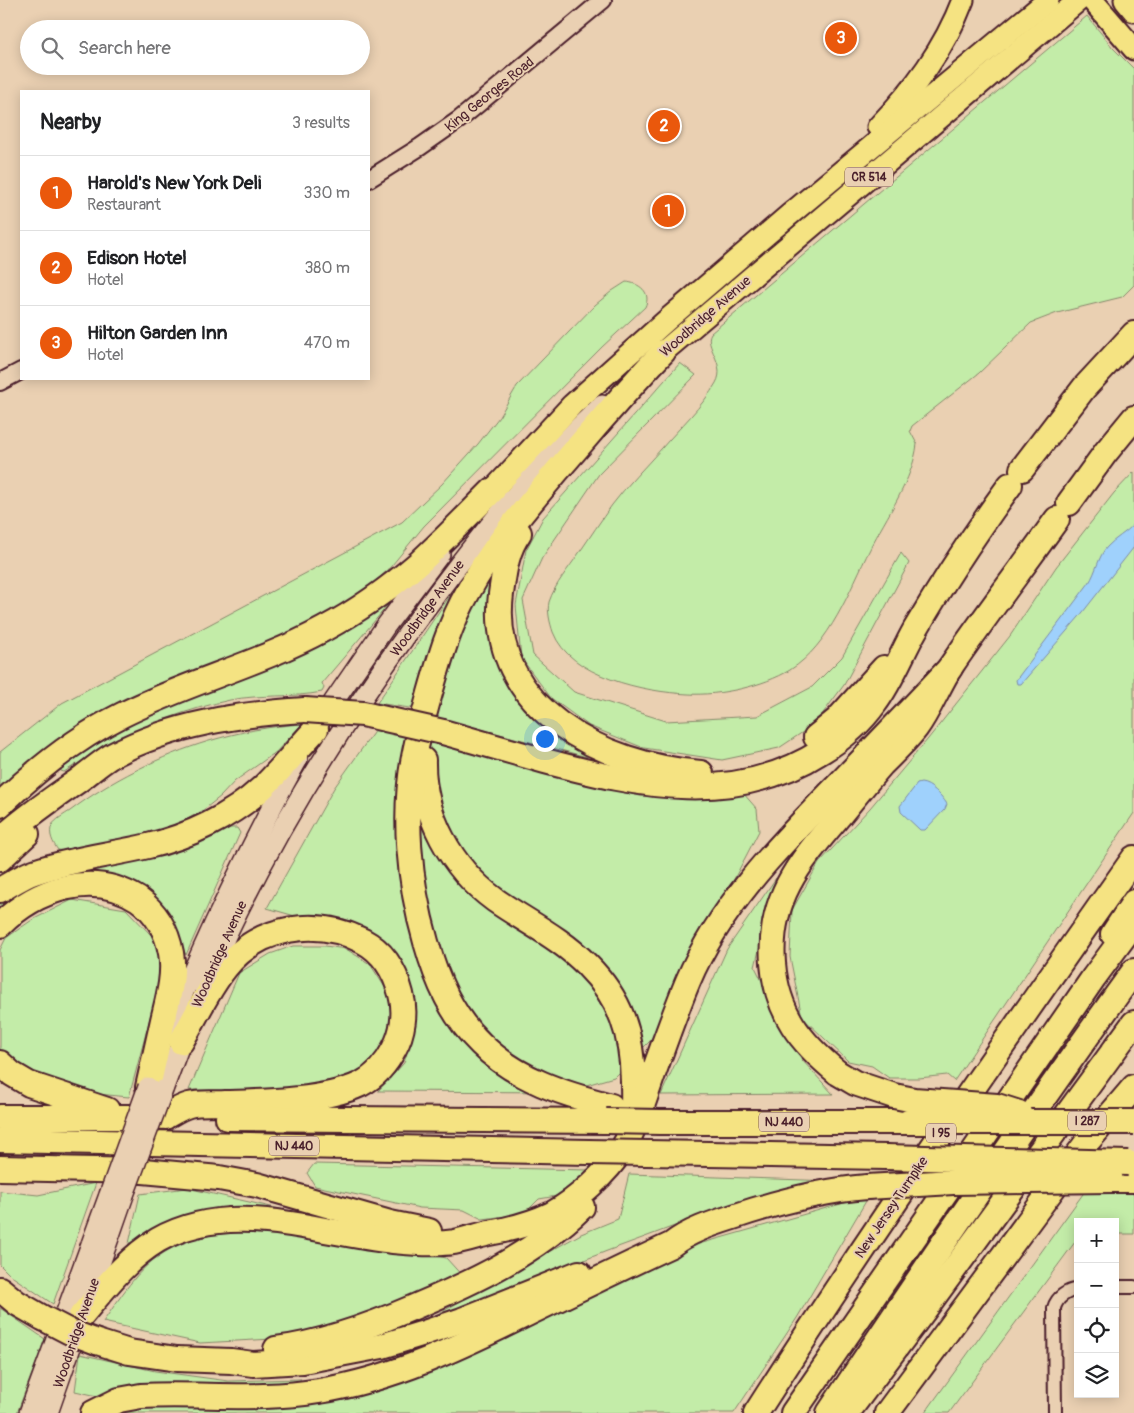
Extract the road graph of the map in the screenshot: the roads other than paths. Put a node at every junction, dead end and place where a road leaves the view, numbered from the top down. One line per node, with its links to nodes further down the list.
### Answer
1 (603, 0): 9 (street, King Georges Road)
2 (963, 0): 10 (main road)
3 (1081, 0): 12 (main road, Woodbridge Avenue / CR 514)
4 (1092, 0): 8 (main road)
5 (1125, 0): 7 (main road)
6 (1046, 2): 10 (main road, Woodbridge Avenue / CR 514)
7 (1134, 11)
8 (1134, 49)
9 (370, 178)
10 (788, 216): 17 (main road, Woodbridge Avenue / CR 514)
11 (1134, 334): 18 (highway)
12 (663, 352): 16 (highway); 34 (main road, Woodbridge Avenue / CR 514)
13 (20, 372): 14 (street)
14 (0, 382)
15 (1134, 418): 19 (highway)
16 (566, 462): 18 (highway); 20 (highway)
17 (493, 490): 22 (main road, Woodbridge Avenue / CR 514); 23 (highway)
18 (911, 637): 22 (highway, bridge)
19 (950, 668): 43 (highway, bridge); 45 (highway)
20 (428, 701): 39 (highway); 45 (highway)
21 (240, 716): 22 (highway); 24 (highway); 26 (highway)
22 (310, 720): 27 (highway); 37 (main road, Woodbridge Avenue / CR 514)
23 (0, 805)
24 (0, 840)
25 (1134, 858): 63 (highway, New Jersey Turnpike / I 95)
26 (0, 859)
27 (0, 890)
28 (1134, 902): 32 (highway)
29 (1134, 923): 32 (highway, I 95)
30 (0, 925): 37 (highway)
31 (1134, 971): 65 (highway)
32 (1094, 977): 64 (highway, I 95)
33 (1134, 1023): 66 (highway)
34 (181, 1042): 37 (main road, Woodbridge Avenue / CR 514); 42 (highway)
35 (0, 1064): 40 (highway)
36 (1134, 1087): 47 (highway)
37 (155, 1088): 51 (main road, Woodbridge Avenue / CR 514, bridge)
38 (1134, 1110): 47 (highway)
39 (608, 1113): 42 (highway, NJ 440); 43 (highway, NJ 440, bridge)
40 (126, 1116): 41 (highway, NJ 440); 42 (highway, NJ 440)
41 (0, 1117)
42 (165, 1117)
43 (1041, 1121): 44 (highway, I 287, bridge)
44 (1134, 1122)
45 (630, 1134): 48 (highway)
46 (0, 1140): 50 (highway, NJ 440, bridge)
47 (1088, 1141): 67 (highway)
48 (612, 1162): 52 (highway); 59 (highway)
49 (0, 1168): 52 (highway)
50 (1127, 1172): 53 (highway, bridge)
51 (117, 1195): 58 (main road, Woodbridge Avenue / CR 514); 60 (main road, Woodbridge Avenue / CR 514)
52 (491, 1233): 58 (highway)
53 (684, 1236): 59 (highway); 62 (highway)
54 (1134, 1286): 55 (street)
55 (1119, 1287)
56 (1074, 1289): 68 (street)
57 (0, 1290): 59 (highway, bridge)
58 (81, 1316): 61 (main road, Woodbridge Avenue / CR 514)
59 (231, 1361)
60 (29, 1413)
61 (48, 1413)
62 (93, 1413)
63 (756, 1413)
64 (793, 1413)
65 (829, 1413)
66 (847, 1413)
67 (887, 1413)
68 (1055, 1413)

